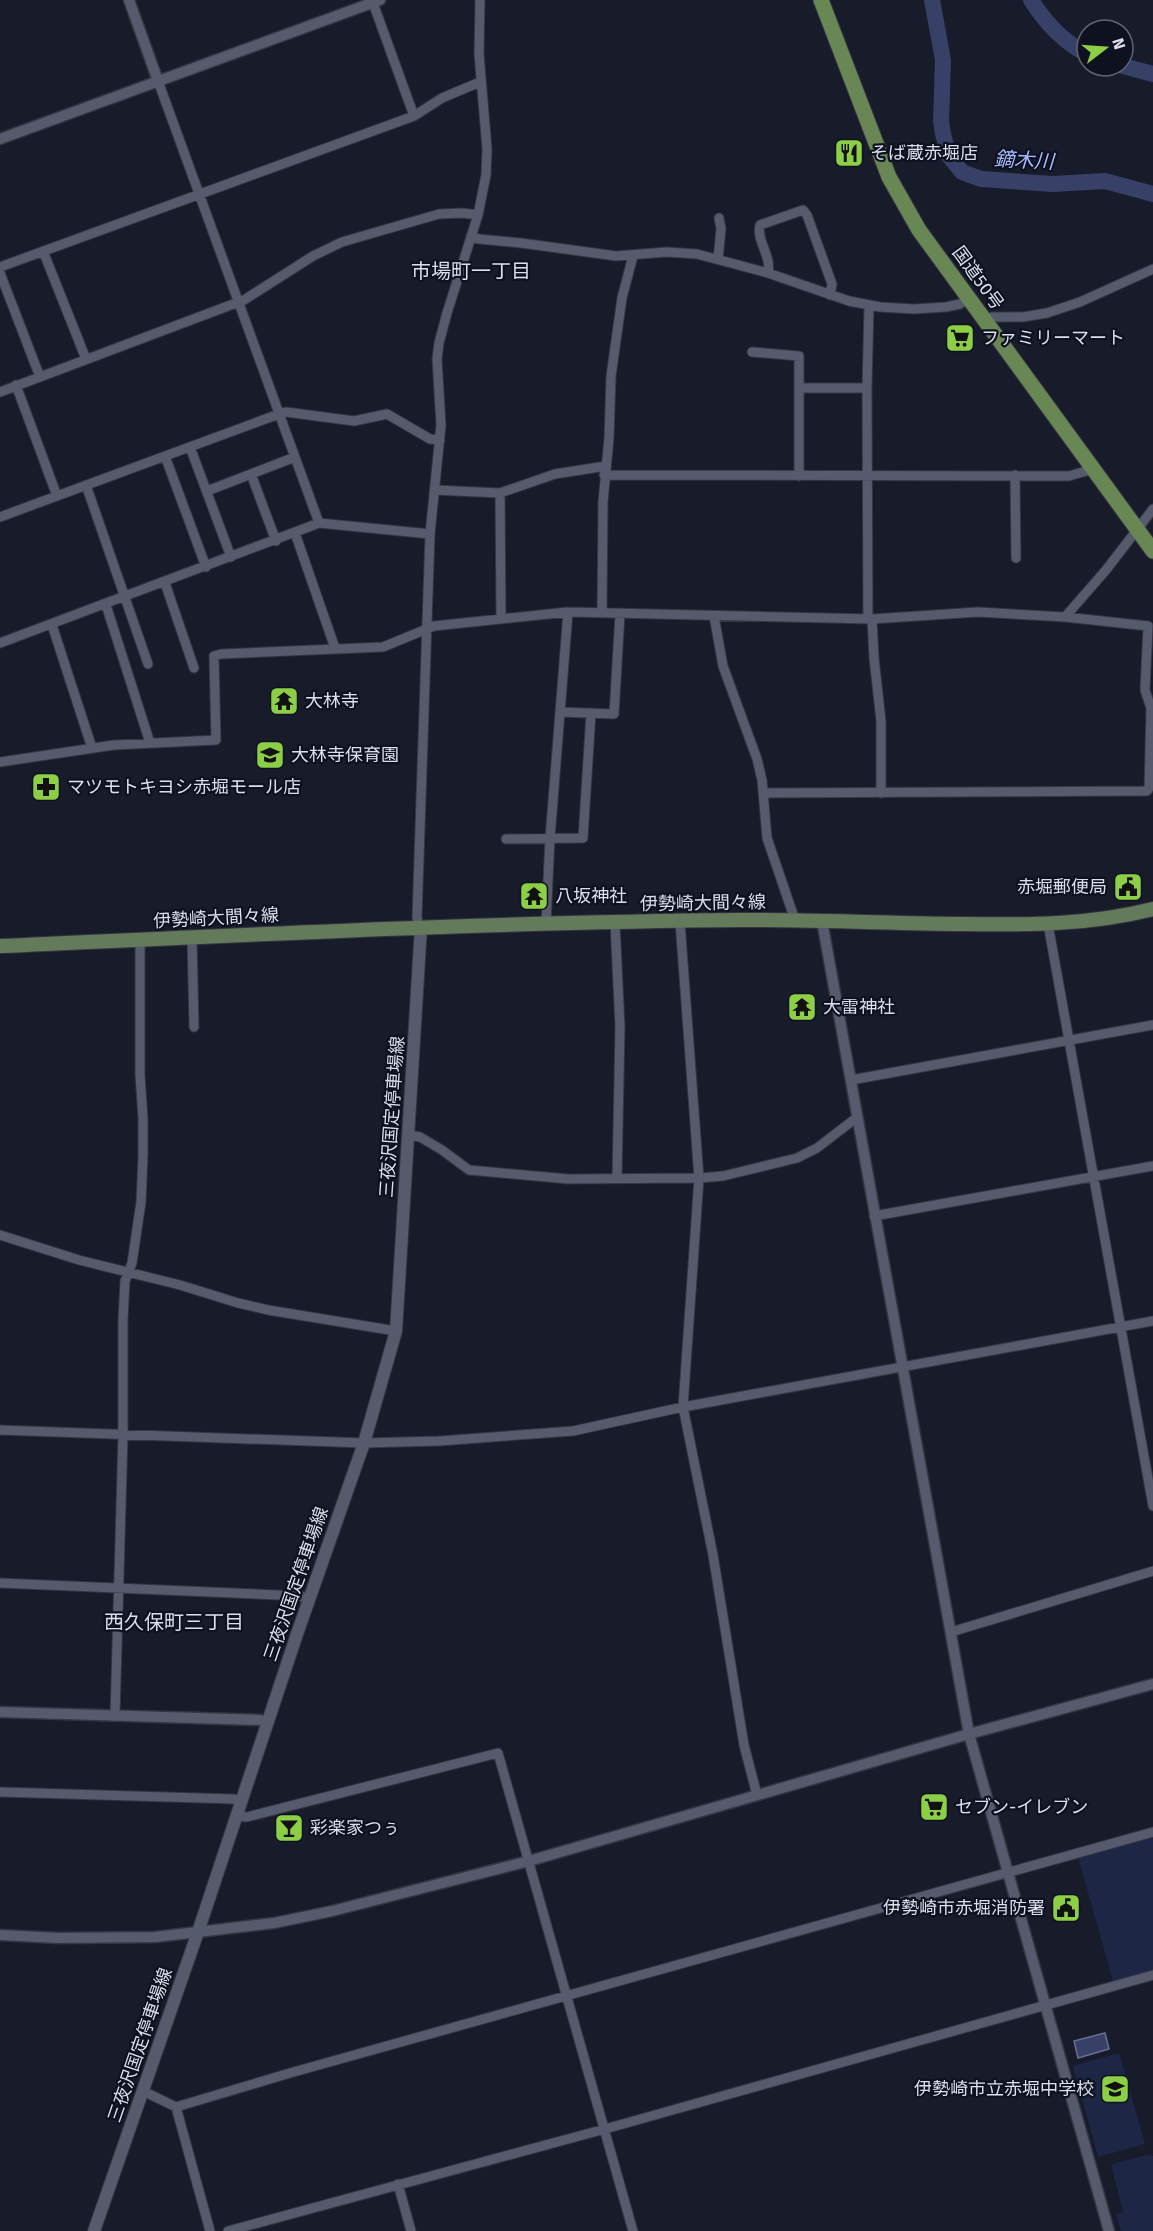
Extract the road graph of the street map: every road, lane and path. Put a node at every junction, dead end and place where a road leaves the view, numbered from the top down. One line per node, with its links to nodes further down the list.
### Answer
1 (129, 0): 5 (street)
2 (480, 0): 6 (street)
3 (821, 0): 21 (highway, 国道50号)
4 (377, 1): 5 (street); 7 (street)
5 (158, 81): 8 (street); 9 (street)
6 (480, 82): 7 (street); 10 (street)
7 (414, 116): 9 (street)
8 (0, 139)
9 (199, 193): 13 (street); 22 (street)
10 (478, 215): 12 (street); 22 (street)
11 (719, 218): 15 (street)
12 (471, 236): 14 (street); 33 (street)
13 (43, 251): 16 (street); 26 (street)
14 (633, 256): 15 (street); 38 (street)
15 (718, 259): 19 (street)
16 (0, 267)
17 (1153, 269): 24 (street)
18 (0, 273): 27 (street)
19 (768, 273): 20 (street); 20 (street)
20 (830, 295): 23 (street)
21 (968, 299): 23 (street); 24 (highway, 国道50号)
22 (238, 303): 26 (street); 32 (street)
23 (869, 306): 30 (street)
24 (983, 320): 37 (highway, 国道50号)
25 (752, 352): 29 (street)
26 (86, 359): 27 (street)
27 (40, 377): 28 (street)
28 (16, 386): 31 (street); 47 (street)
29 (799, 388): 30 (street); 42 (street)
30 (867, 388): 40 (street)
31 (0, 392)
32 (279, 414): 33 (street); 34 (street); 36 (street)
33 (440, 440): 45 (street)
34 (190, 447): 35 (street); 44 (street)
35 (165, 456): 43 (street); 58 (street)
36 (295, 457): 39 (street); 50 (street)
37 (1093, 469): 41 (street); 51 (highway, 国道50号)
38 (605, 470): 42 (street); 46 (street); 63 (street)
39 (251, 474): 44 (street); 54 (street)
40 (867, 475): 41 (street); 42 (street); 68 (street)
41 (1015, 475): 57 (street)
42 (799, 476)
43 (86, 485): 47 (street); 60 (street)
44 (207, 490): 56 (street)
45 (435, 490): 46 (street); 53 (street)
46 (500, 493): 67 (street)
47 (57, 496): 49 (street)
48 (1153, 509): 51 (street)
49 (0, 517)
50 (319, 523): 52 (street); 53 (street)
51 (1136, 528): 55 (highway, 国道50号); 66 (street)
52 (295, 533): 54 (street); 72 (street)
53 (430, 534): 70 (street)
54 (276, 541): 56 (street)
55 (1153, 551)
56 (231, 557): 58 (street)
57 (1016, 558)
58 (206, 567): 59 (street)
59 (165, 583): 60 (street); 74 (street)
60 (125, 598): 61 (street); 73 (street)
61 (106, 605): 69 (street); 77 (street)
62 (568, 612): 63 (street); 67 (street); 75 (street)
63 (602, 612): 64 (street)
64 (620, 614): 65 (street); 76 (street)
65 (714, 616): 68 (street); 80 (street)
66 (1065, 616): 68 (street); 81 (street)
67 (501, 618): 70 (street)
68 (870, 619): 81 (street)
69 (52, 625): 71 (street); 78 (street)
70 (428, 628): 72 (street); 91 (street)
71 (0, 644)
72 (336, 648): 77 (street)
73 (148, 664)
74 (194, 668)
75 (560, 712): 76 (street); 82 (street)
76 (591, 713): 82 (street)
77 (150, 743): 78 (street)
78 (92, 748): 79 (street)
79 (0, 762)
80 (765, 793): 81 (street); 85 (street)
81 (881, 793)
82 (550, 838): 83 (street); 88 (street)
83 (506, 839)
84 (1153, 909): 90 (main road, 伊勢崎大間々線)
85 (795, 920): 86 (main road, 伊勢崎大間々線); 87 (main road, 伊勢崎大間々線)
86 (822, 921): 90 (main road, 伊勢崎大間々線); 98 (street)
87 (680, 922): 89 (main road, 伊勢崎大間々線); 103 (street)
88 (546, 923): 89 (main road, 伊勢崎大間々線); 91 (main road, 伊勢崎大間々線)
89 (615, 923): 104 (street)
90 (1048, 924): 97 (street)
91 (421, 927): 92 (main road, 伊勢崎大間々線); 100 (main road, 三夜沢国定停車場線)
92 (192, 938): 93 (main road, 伊勢崎大間々線); 96 (street)
93 (140, 940): 94 (main road, 伊勢崎大間々線); 107 (street)
94 (0, 946)
95 (1153, 1025): 97 (street)
96 (194, 1027)
97 (1070, 1041): 98 (street); 102 (street)
98 (851, 1080): 99 (street)
99 (856, 1118): 103 (street); 105 (street)
100 (409, 1135): 104 (street); 110 (main road, 三夜沢国定停車場線)
101 (1153, 1166): 102 (street)
102 (1093, 1176): 105 (street); 109 (street)
103 (699, 1178): 104 (street); 112 (street)
104 (617, 1179)
105 (874, 1216): 111 (street)
106 (0, 1235): 107 (street)
107 (128, 1273): 110 (street); 114 (street)
108 (1153, 1321): 109 (street)
109 (1120, 1327): 111 (street); 116 (street)
110 (396, 1331): 115 (main road, 三夜沢国定停車場線)
111 (901, 1366): 112 (street); 121 (street)
112 (683, 1407): 115 (street); 128 (street)
113 (0, 1430): 114 (street)
114 (123, 1435): 115 (street); 119 (street)
115 (364, 1443): 120 (main road, 三夜沢国定停車場線)
116 (1153, 1506)
117 (1153, 1571): 121 (street)
118 (0, 1583): 119 (street)
119 (118, 1587): 120 (street); 124 (street)
120 (309, 1599): 125 (main road, 三夜沢国定停車場線)
121 (951, 1632): 126 (street)
122 (1153, 1684): 126 (street)
123 (0, 1712): 124 (street)
124 (115, 1716): 125 (street)
125 (268, 1722): 129 (main road, 三夜沢国定停車場線)
126 (969, 1734): 128 (street); 133 (street)
127 (0, 1792): 129 (street)
128 (757, 1795): 132 (street)
129 (241, 1802): 130 (main road, 三夜沢国定停車場線)
130 (236, 1816): 132 (street); 134 (main road, 三夜沢国定停車場線)
131 (1153, 1832): 133 (street)
132 (529, 1861): 134 (street); 137 (street)
133 (1007, 1872): 137 (street); 138 (street)
134 (198, 1932): 135 (street); 139 (main road, 三夜沢国定停車場線)
135 (0, 1935)
136 (1153, 1975): 138 (street)
137 (568, 1996): 140 (street); 141 (street)
138 (1045, 2005): 141 (street); 148 (street)
139 (143, 2091): 140 (street); 143 (main road, 三夜沢国定停車場線)
140 (176, 2107): 144 (street)
141 (605, 2129): 142 (street); 147 (street)
142 (398, 2184): 145 (street); 146 (street)
143 (94, 2231)
144 (210, 2231)
145 (228, 2231)
146 (411, 2231)
147 (633, 2231)
148 (1109, 2231)

